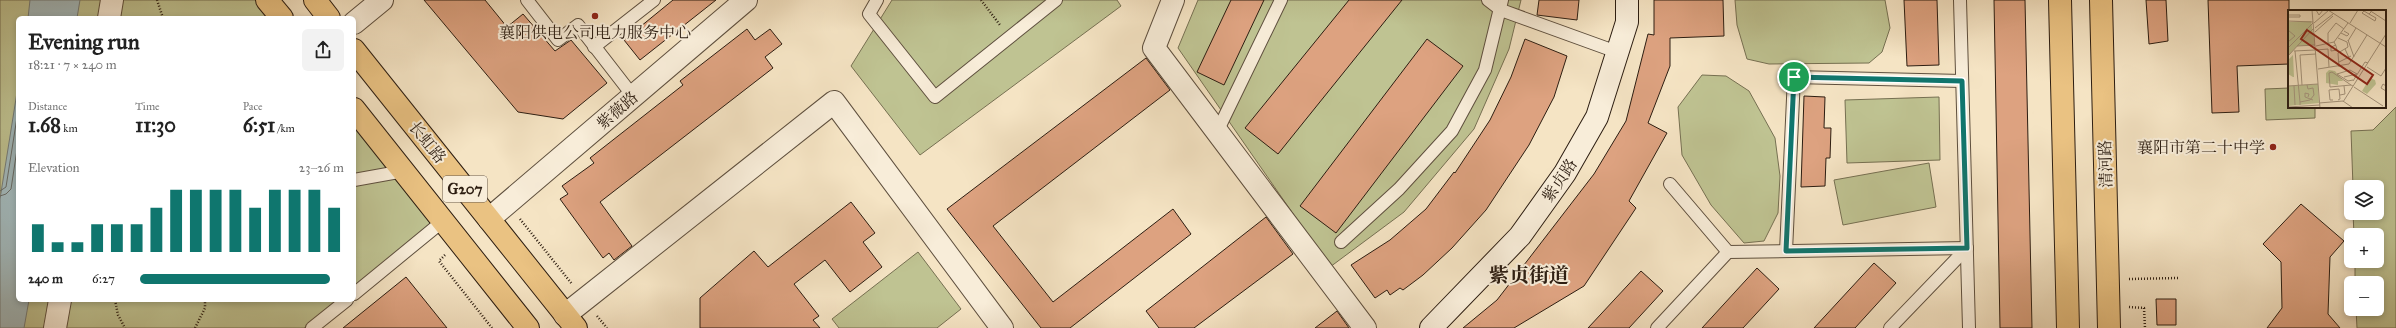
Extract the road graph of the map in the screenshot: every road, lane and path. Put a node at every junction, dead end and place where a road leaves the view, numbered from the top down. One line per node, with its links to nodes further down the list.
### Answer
1 (112, 0): 20 (street)
2 (157, 0): 21 (path)
3 (267, 0): 22 (main road)
4 (314, 0): 23 (main road)
5 (382, 0): 24 (street)
6 (527, 0): 26 (lane)
7 (654, 0): 26 (lane)
8 (746, 0): 30 (street, 紫薇路)
9 (877, 0): 25 (lane)
10 (981, 0): 25 (path)
11 (1056, 0): 25 (lane)
12 (1173, 0): 32 (street)
13 (1281, 0): 32 (lane)
14 (1488, 0): 19 (lane)
15 (1627, 0): 27 (street, 紫贞路)
16 (1960, 0): 29 (lane)
17 (2060, 0): 65 (main road)
18 (2101, 0): 44 (main road, 清河路)
19 (1501, 5): 27 (lane); 39 (lane)
20 (109, 16)
21 (162, 16)
22 (280, 16)
23 (327, 16)
24 (356, 21)
25 (1010, 38)
26 (594, 47): 30 (lane)
27 (1618, 52): 61 (street, 紫贞路)
28 (356, 53): 37 (main road, 长虹路 / G207)
29 (1962, 81): 40 (lane); 41 (lane)
30 (633, 96): 36 (street, 紫薇路)
31 (356, 111): 33 (main road, G207)
32 (1217, 132): 60 (street)
33 (404, 171): 34 (lane); 38 (main road, G207)
34 (356, 180)
35 (1670, 184): 42 (lane)
36 (507, 204): 37 (street, 紫薇路); 46 (path)
37 (489, 219): 52 (main road, 长虹路 / G207)
38 (443, 222): 45 (lane); 57 (main road, G207)
39 (1341, 242)
40 (1967, 248): 41 (lane); 63 (lane); 64 (lane)
41 (1786, 251): 42 (lane)
42 (1728, 252): 62 (lane)
43 (2178, 278): 44 (path)
44 (2108, 279): 66 (main road, 清河路)
45 (356, 292)
46 (584, 300): 52 (street); 58 (path); 59 (street)
47 (60, 302): 53 (street)
48 (115, 302): 54 (path)
49 (205, 302): 55 (path)
50 (344, 302): 56 (lane)
51 (2144, 308): 67 (path)
52 (570, 321)
53 (55, 328)
54 (125, 328)
55 (195, 328)
56 (312, 328)
57 (528, 328)
58 (607, 328)
59 (1002, 328)
60 (1365, 328)
61 (1431, 328)
62 (1656, 328)
63 (1890, 328)
64 (1969, 328)
65 (2068, 328)
66 (2110, 328)
67 (2144, 328)

